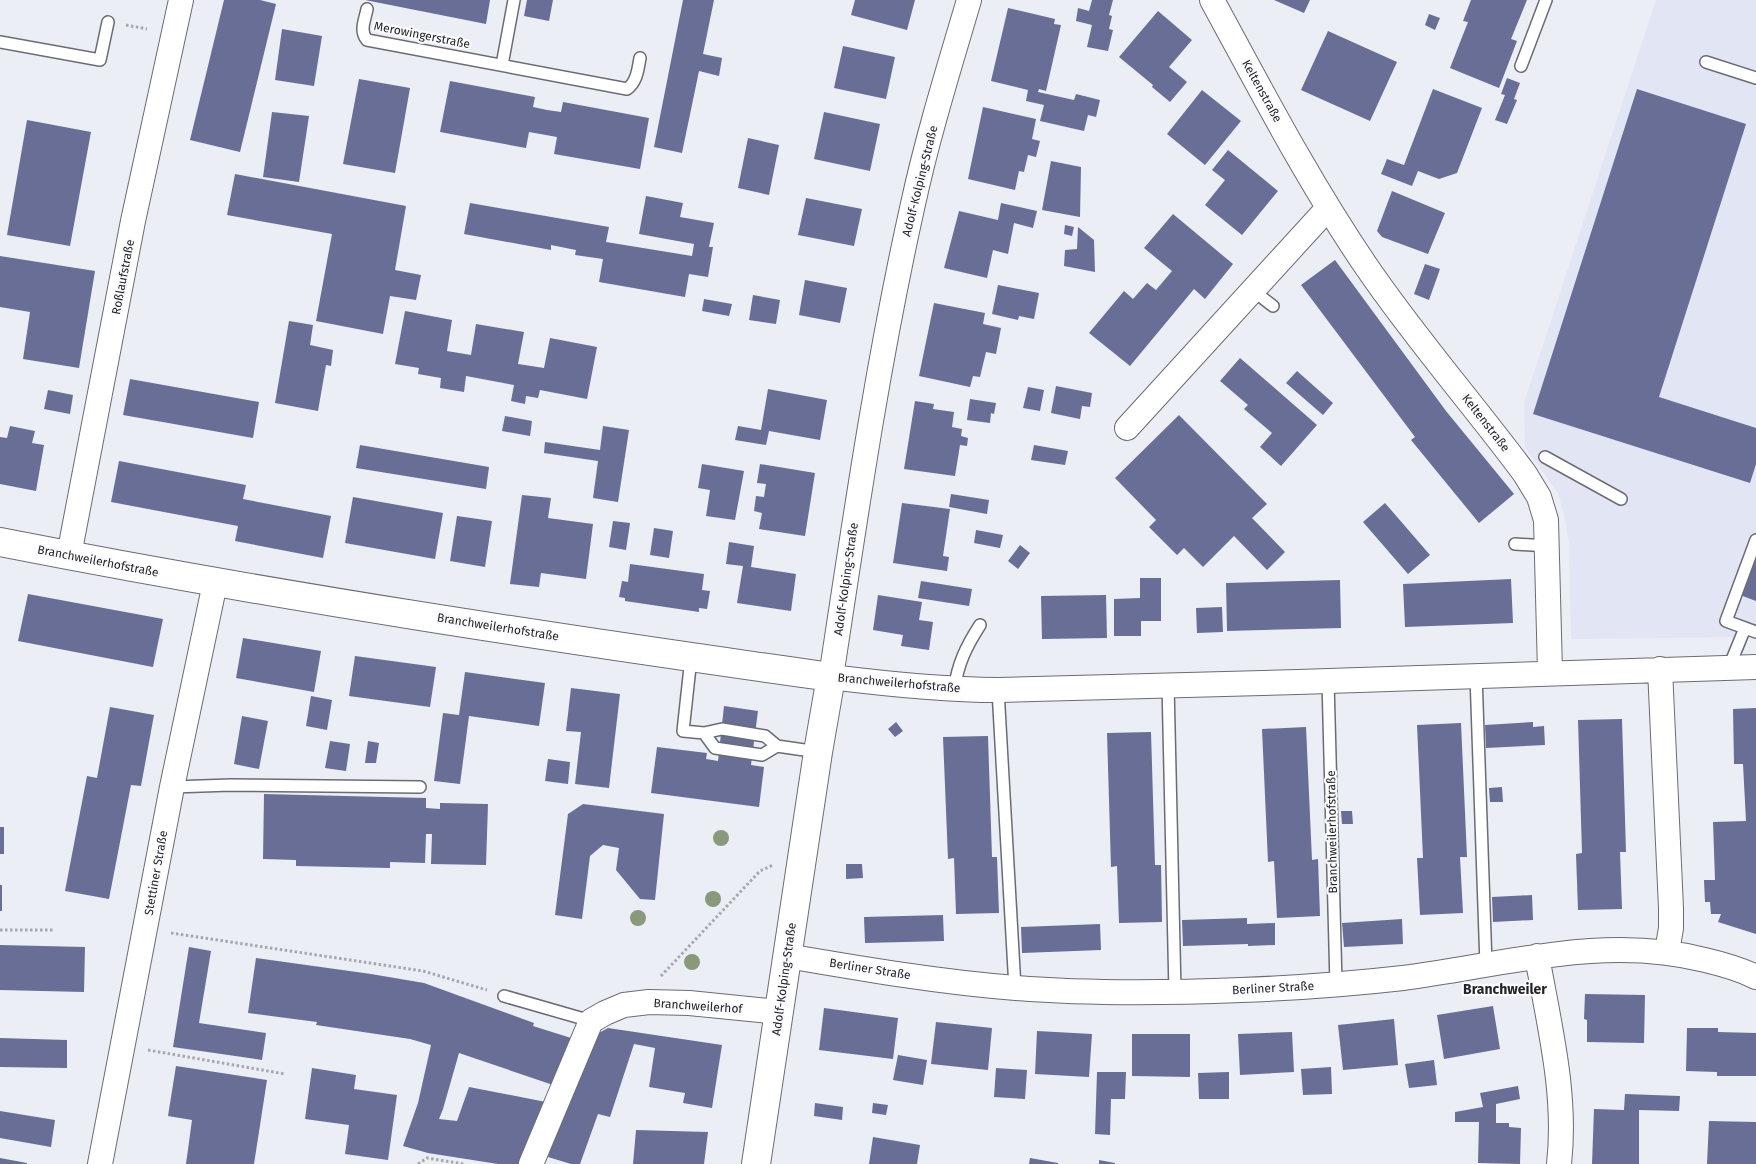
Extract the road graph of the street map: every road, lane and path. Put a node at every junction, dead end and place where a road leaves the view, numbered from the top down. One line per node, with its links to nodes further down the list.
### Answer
1 (180, 0): 8 (street, Roßlaufstraße)
2 (514, 0): 12 (lane)
3 (969, 0): 36 (street, Adolf-Kolping-Straße)
4 (1212, 0): 15 (street, Keltenstraße)
5 (1546, 0): 13 (lane)
6 (367, 9): 12 (lane, Merowingerstraße)
7 (108, 22): 8 (path); 9 (lane)
8 (172, 34): 25 (street, Roßlaufstraße)
9 (0, 42)
10 (640, 58): 12 (lane, Merowingerstraße)
11 (1706, 62): 14 (lane)
12 (502, 65)
13 (1521, 66)
14 (1756, 78)
15 (1328, 208): 16 (street); 24 (street, Keltenstraße)
16 (1252, 290): 17 (lane); 18 (street)
17 (1273, 306)
18 (1127, 428)
19 (1545, 457): 20 (lane)
20 (1621, 499)
21 (1756, 540): 28 (lane)
22 (0, 542): 25 (street, Branchweilerhofstraße)
23 (1514, 544): 24 (lane)
24 (1548, 546): 34 (street, Keltenstraße)
25 (69, 555): 26 (street, Branchweilerhofstraße)
26 (215, 582): 30 (street, Branchweilerhofstraße); 44 (street, Stettiner Straße)
27 (980, 625): 39 (lane)
28 (1745, 628): 29 (lane); 32 (lane)
29 (1756, 632)
30 (691, 658): 36 (street, Branchweilerhofstraße); 41 (lane)
31 (1756, 666): 32 (street, Branchweilerhofstraße)
32 (1729, 667): 33 (street, Branchweilerhofstraße)
33 (1660, 669): 34 (street, Branchweilerhofstraße); 50 (street)
34 (1550, 672): 35 (street, Branchweilerhofstraße)
35 (1476, 675): 37 (street, Branchweilerhofstraße); 53 (lane)
36 (831, 677): 39 (street, Branchweilerhofstraße); 43 (street, Adolf-Kolping-Straße)
37 (1328, 681): 38 (street, Branchweilerhofstraße); 55 (lane, Branchweilerhofstraße)
38 (1168, 684): 40 (street, Branchweilerhofstraße); 57 (lane)
39 (954, 690): 40 (street, Branchweilerhofstraße)
40 (998, 690): 56 (lane)
41 (704, 733): 42 (lane); 42 (lane)
42 (777, 746): 43 (lane)
43 (818, 752): 46 (street, Adolf-Kolping-Straße)
44 (172, 787): 45 (lane); 47 (street, Stettiner Straße)
45 (420, 787)
46 (804, 851): 51 (street, Adolf-Kolping-Straße); 59 (path)
47 (146, 929): 58 (path); 62 (street, Stettiner Straße)
48 (0, 930): 49 (path)
49 (54, 930)
50 (1667, 952): 52 (street, Berliner Straße); 54 (street, Berliner Straße)
51 (787, 956): 56 (street, Berliner Straße); 60 (street, Adolf-Kolping-Straße)
52 (1537, 956): 53 (street, Berliner Straße); 69 (street)
53 (1486, 965): 55 (street, Berliner Straße)
54 (1756, 976)
55 (1336, 984): 57 (street, Berliner Straße)
56 (1015, 988): 57 (street, Berliner Straße)
57 (1175, 992)
58 (504, 996): 61 (lane)
59 (649, 1002): 60 (street, Branchweilerhof); 61 (street, Branchweilerhof)
60 (779, 1012): 68 (street, Adolf-Kolping-Straße)
61 (591, 1021): 67 (street)
62 (122, 1045): 63 (path); 64 (street, Stettiner Straße)
63 (285, 1074)
64 (100, 1164)
65 (418, 1164): 66 (path)
66 (464, 1164)
67 (531, 1164)
68 (756, 1164)
69 (1560, 1164)

